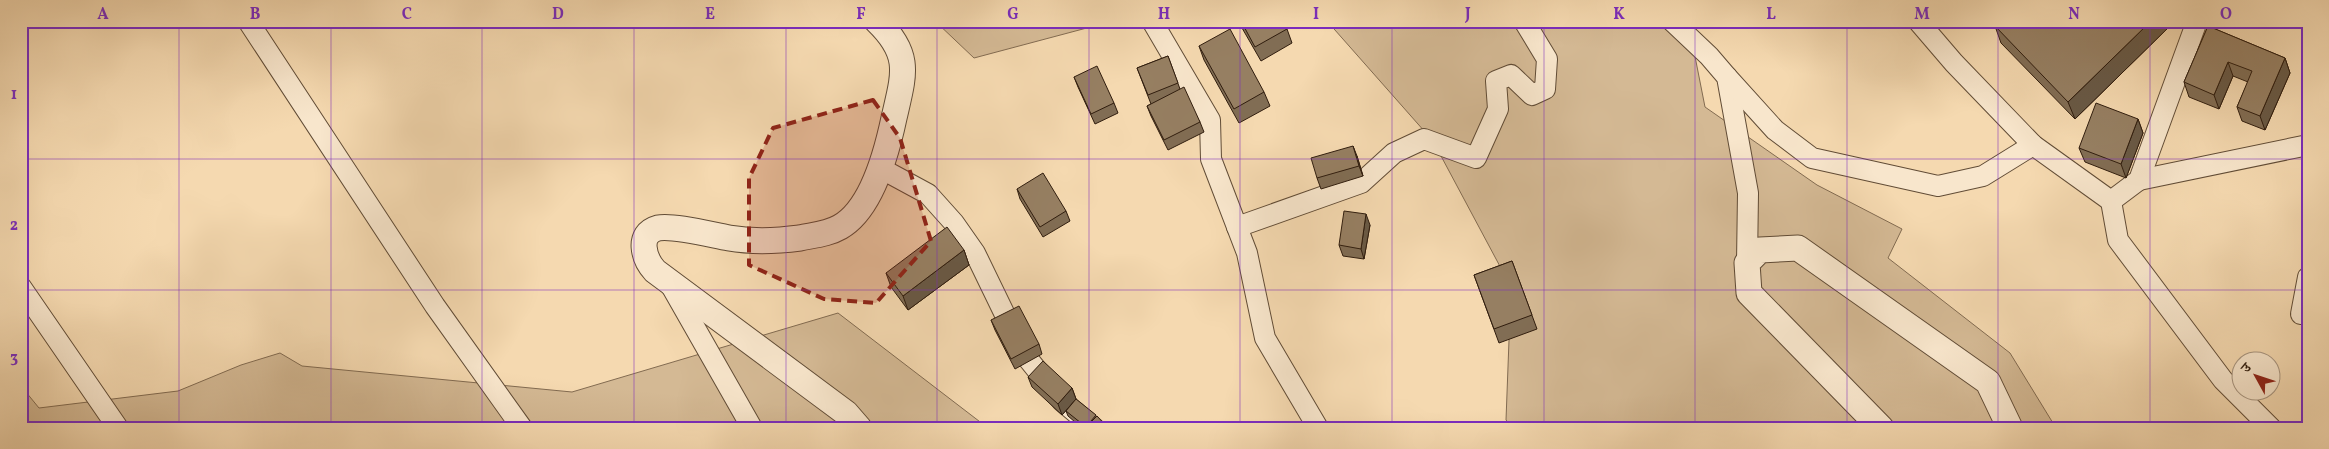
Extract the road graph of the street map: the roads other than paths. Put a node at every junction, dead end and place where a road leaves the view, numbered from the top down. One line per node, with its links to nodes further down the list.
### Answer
1 (248, 21): 21 (street)
2 (877, 21): 11 (street)
3 (1152, 21): 14 (street)
4 (1524, 21): 14 (street)
5 (1672, 21): 8 (street)
6 (1918, 21): 9 (street)
7 (2197, 21): 12 (street)
8 (1726, 77): 9 (street); 15 (street)
9 (2033, 145): 13 (street)
10 (2308, 145): 12 (street)
11 (880, 168): 17 (street); 24 (street)
12 (2139, 180): 13 (street)
13 (2111, 201): 28 (street)
14 (1237, 228): 25 (street)
15 (1747, 263): 26 (street); 27 (street)
16 (2308, 277): 19 (street)
17 (669, 283): 22 (street); 23 (street)
18 (21, 287): 20 (street)
19 (2301, 314)
20 (118, 428)
21 (522, 428)
22 (752, 428)
23 (859, 428)
24 (1094, 428)
25 (1318, 428)
26 (1881, 428)
27 (2010, 428)
28 (2271, 428)

